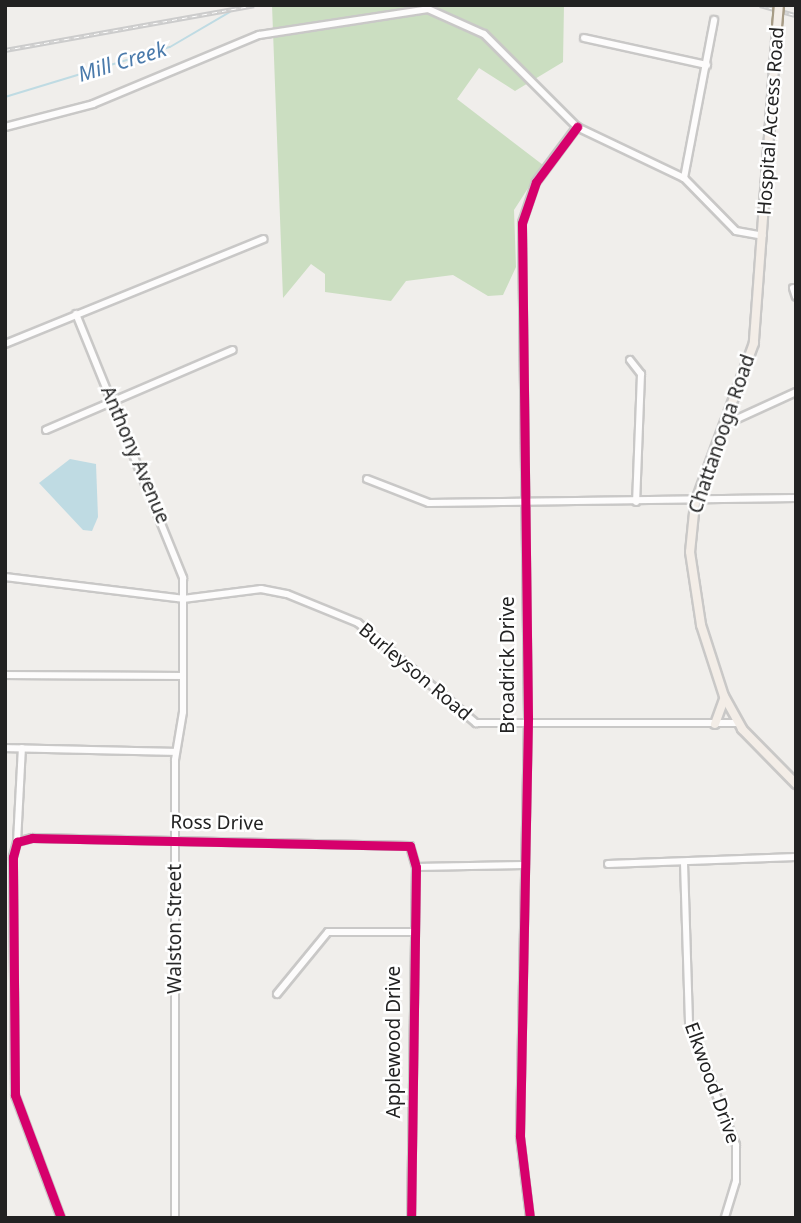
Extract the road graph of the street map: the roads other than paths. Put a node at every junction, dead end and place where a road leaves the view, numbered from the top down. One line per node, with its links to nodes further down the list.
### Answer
1 (779, 5): 8 (main road, Hospital Access Road, bridge)
2 (714, 20): 4 (street)
3 (584, 38): 4 (street)
4 (707, 65): 7 (street)
5 (5, 127): 6 (street)
6 (577, 127): 7 (street); 23 (street, Broadrick Drive)
7 (684, 178): 8 (street)
8 (763, 236): 18 (main road, Chattanooga Road)
9 (264, 239): 12 (street)
10 (793, 288): 11 (street)
11 (796, 297)
12 (76, 314): 13 (street); 17 (street, Anthony Avenue)
13 (5, 344)
14 (233, 351): 17 (street)
15 (630, 360): 22 (street)
16 (796, 393): 18 (street)
17 (113, 401): 19 (street); 26 (street, Anthony Avenue)
18 (726, 424): 24 (main road, Chattanooga Road)
19 (46, 430)
20 (367, 479): 23 (street)
21 (796, 498): 24 (street)
22 (636, 502): 23 (street); 24 (street)
23 (525, 503): 30 (street, Broadrick Drive)
24 (695, 503): 29 (main road, Chattanooga Road)
25 (5, 577): 26 (street, Burleyson Road)
26 (183, 599): 28 (street, Walston Street); 30 (street, Burleyson Road)
27 (5, 675): 28 (street)
28 (183, 676): 35 (street, Walston Street)
29 (724, 696): 31 (main road, Chattanooga Road); 32 (main road)
30 (527, 723): 32 (street, Burleyson Road); 42 (street, Broadrick Drive)
31 (737, 723): 32 (street, Burleyson Road); 36 (main road, Chattanooga Road)
32 (715, 724)
33 (5, 748): 34 (street)
34 (23, 748): 35 (street); 38 (street)
35 (176, 752): 37 (street, Walston Street)
36 (796, 784)
37 (175, 839): 38 (street, Ross Drive); 43 (street, Ross Drive); 47 (street, Walston Street)
38 (17, 842): 46 (street)
39 (796, 857): 40 (street)
40 (684, 863): 41 (street); 50 (street, Elkwood Drive)
41 (608, 864)
42 (524, 865): 43 (street); 49 (street, Broadrick Drive)
43 (415, 867): 44 (street, Applewood Drive)
44 (412, 932): 45 (street); 48 (street, Applewood Drive)
45 (277, 994)
46 (61, 1218)
47 (175, 1218)
48 (411, 1218)
49 (530, 1218)
50 (725, 1218)

